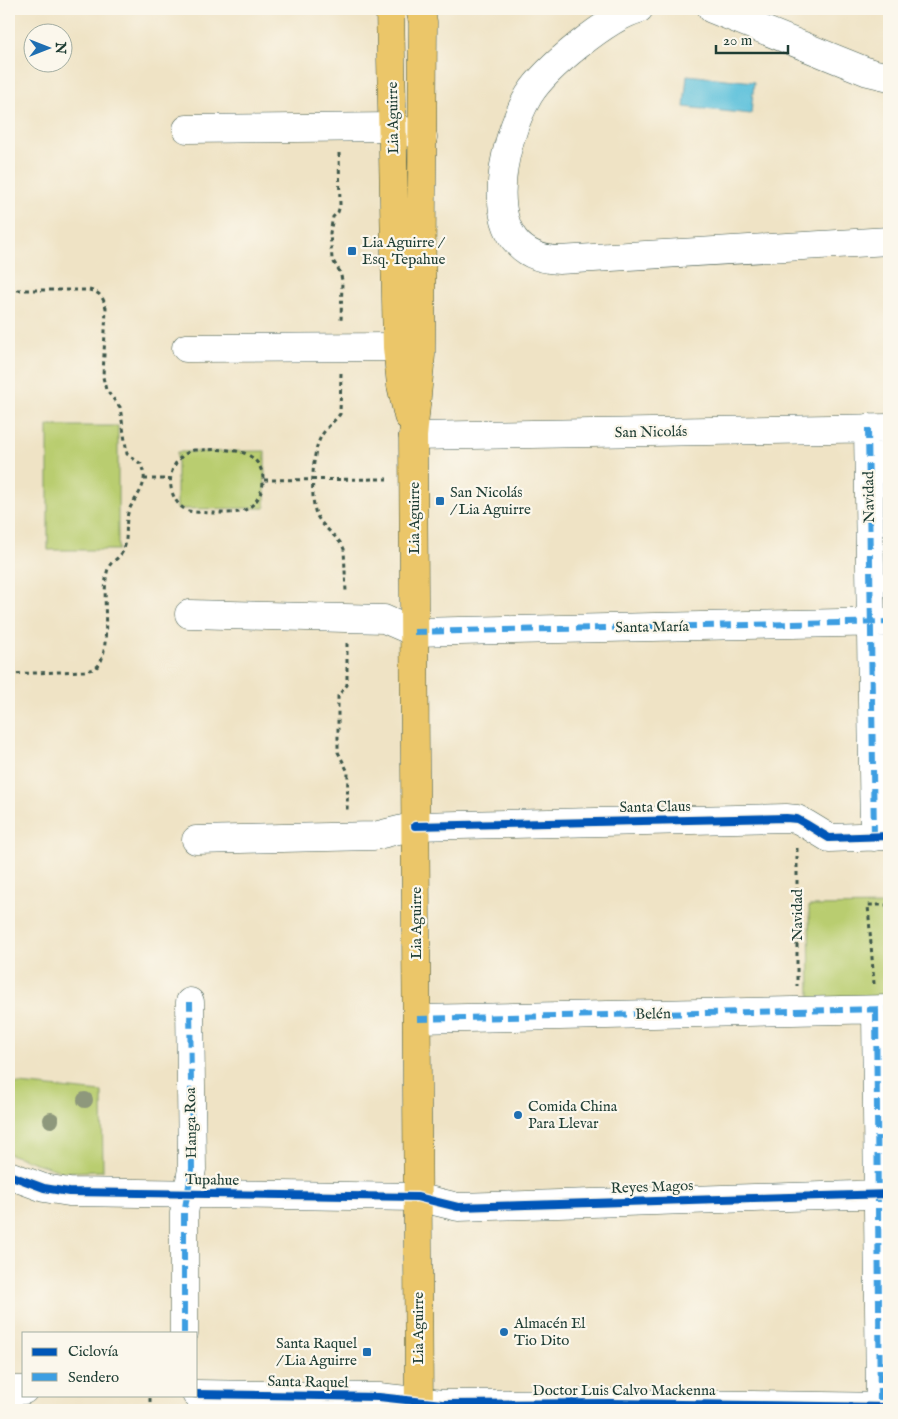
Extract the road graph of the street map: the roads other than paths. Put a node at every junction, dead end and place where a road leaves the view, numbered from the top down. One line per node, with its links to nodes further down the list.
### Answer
1 (390, 9): 6 (main road, Lia Aguirre)
2 (420, 9): 8 (main road, Lia Aguirre)
3 (639, 9): 9 (street)
4 (712, 9): 5 (street)
5 (889, 77)
6 (393, 128): 7 (street); 8 (street); 10 (main road, Lia Aguirre)
7 (187, 130)
8 (423, 138): 13 (main road, Lia Aguirre)
9 (889, 241)
10 (398, 347): 11 (street); 13 (main road, Lia Aguirre)
11 (186, 348)
12 (879, 428): 13 (street, San Nicolás); 15 (street, Navidad)
13 (413, 436): 16 (main road, Lia Aguirre)
14 (189, 614): 16 (street)
15 (880, 623): 16 (street, Santa María); 18 (street, Navidad)
16 (414, 632): 17 (main road, Lia Aguirre)
17 (416, 826): 18 (street, Santa Claus); 19 (street, Santa Claus); 22 (main road, Lia Aguirre)
18 (882, 837)
19 (196, 840)
20 (190, 1002): 24 (street, Hanga Roa)
21 (883, 1010): 22 (street, Belén); 25 (street)
22 (417, 1019): 26 (main road, Lia Aguirre)
23 (9, 1175): 24 (street, Tupahue)
24 (187, 1194): 26 (street, Tupahue); 27 (street, Hanga Roa)
25 (884, 1194): 26 (street, Reyes Magos); 32 (street)
26 (418, 1197): 31 (main road, Lia Aguirre)
27 (184, 1332)
28 (9, 1390): 29 (street)
29 (22, 1390)
30 (198, 1394): 31 (street, Santa Raquel)
31 (419, 1406): 33 (street, Doctor Luis Calvo Mackenna)
32 (885, 1406): 34 (street, Doctor Luis Calvo Mackenna)
33 (611, 1407): 34 (street, Doctor Luis Calvo Mackenna)
34 (825, 1408)

